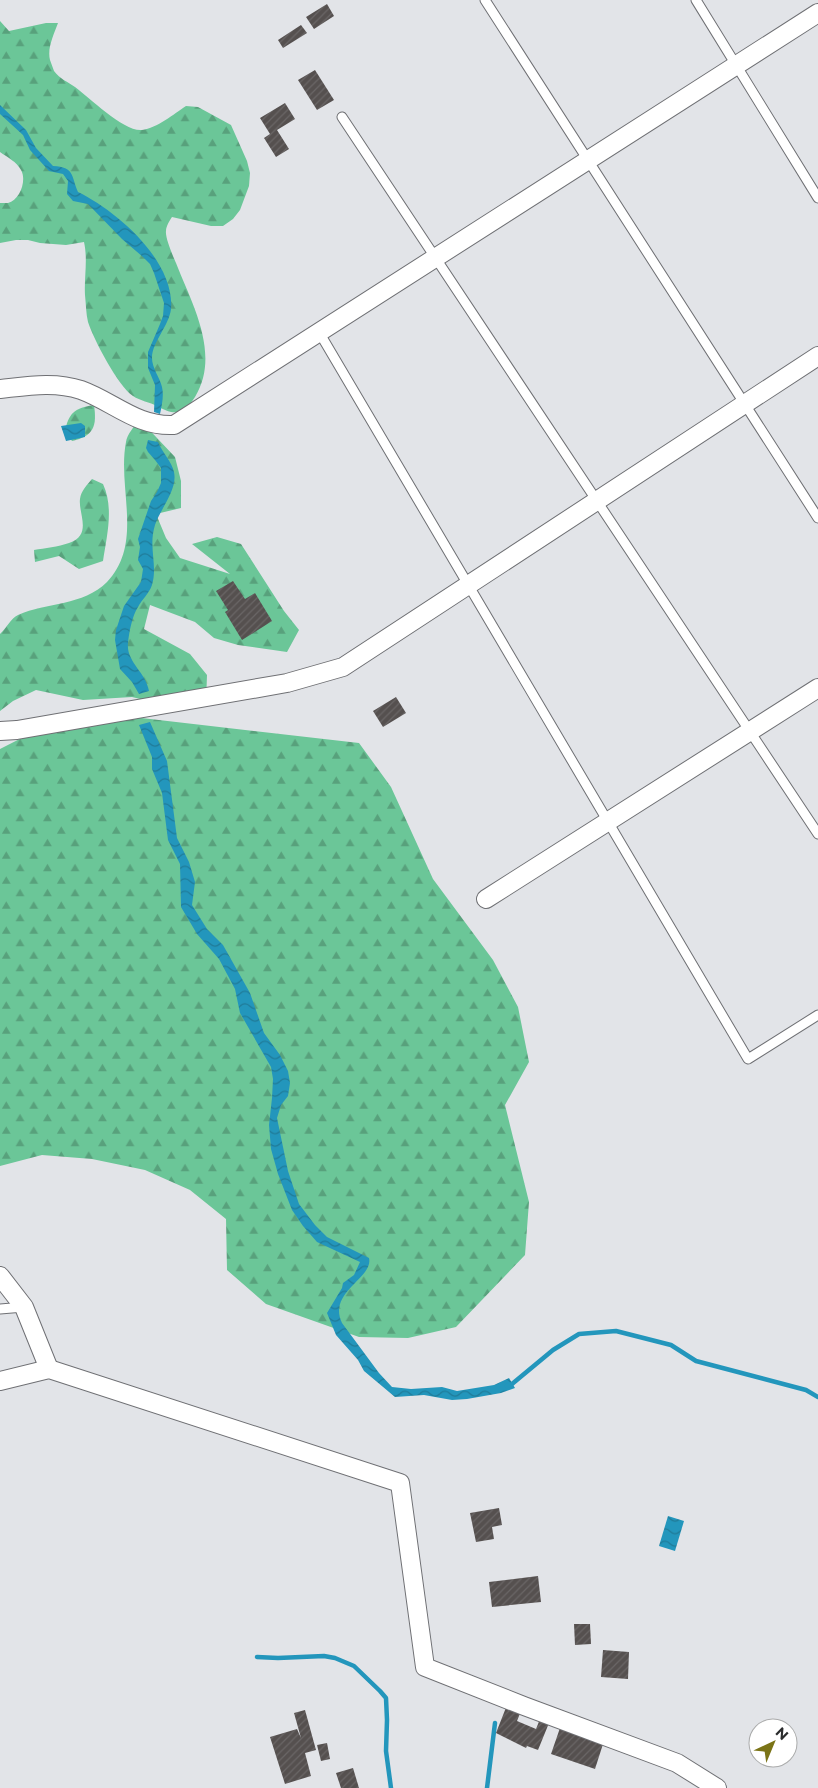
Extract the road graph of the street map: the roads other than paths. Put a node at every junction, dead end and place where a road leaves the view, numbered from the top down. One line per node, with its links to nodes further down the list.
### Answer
1 (485, 0): 6 (lane)
2 (696, 0): 4 (lane)
3 (818, 13): 4 (street)
4 (736, 66): 6 (street); 7 (lane)
5 (342, 117): 8 (lane)
6 (588, 160): 8 (street); 12 (lane)
7 (818, 198)
8 (435, 258): 9 (street); 13 (lane)
9 (319, 332): 11 (street); 15 (lane)
10 (818, 356): 12 (street)
11 (0, 389)
12 (745, 404): 13 (street); 14 (lane)
13 (597, 501): 15 (street); 18 (lane)
14 (818, 518)
15 (468, 585): 17 (street); 19 (lane)
16 (818, 688): 18 (street)
17 (0, 731)
18 (750, 731): 19 (street); 20 (lane)
19 (608, 821): 21 (street); 22 (lane)
20 (818, 834)
21 (486, 899)
22 (818, 1015)
23 (0, 1276): 24 (street)
24 (24, 1307): 25 (lane); 26 (street)
25 (0, 1309)
26 (48, 1369): 27 (street); 28 (street)
27 (0, 1382)
28 (717, 1788)

